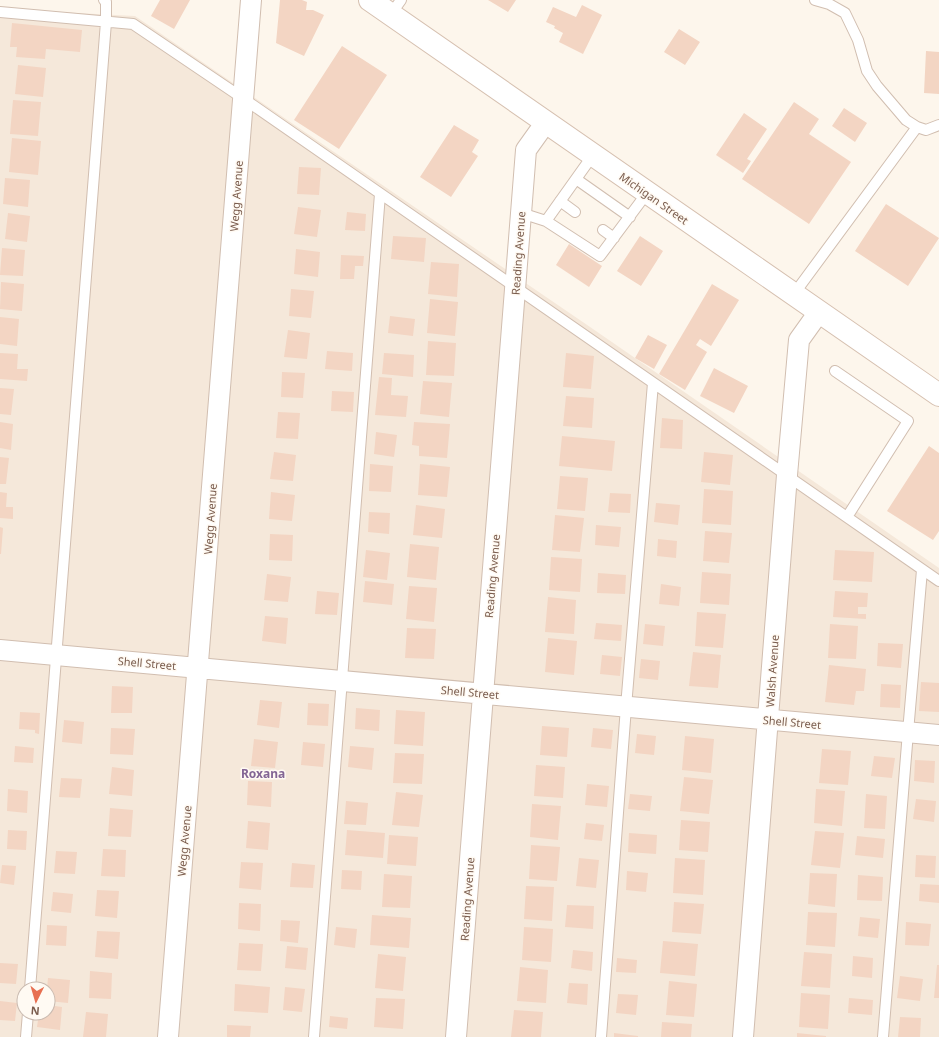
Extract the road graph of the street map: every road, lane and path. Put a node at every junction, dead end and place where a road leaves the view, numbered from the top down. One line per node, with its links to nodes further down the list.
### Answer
1 (104, 0): 7 (lane)
2 (252, 0): 8 (street, Wegg Avenue)
3 (370, 0): 5 (main road, Michigan Street)
4 (815, 0): 11 (lane)
5 (396, 7): 9 (main road, Michigan Street)
6 (0, 12): 7 (lane)
7 (106, 22): 8 (lane); 34 (lane)
8 (244, 99): 15 (lane); 35 (street, Wegg Avenue)
9 (546, 122): 12 (main road, Michigan Street); 18 (street, Reading Avenue)
10 (939, 125): 11 (lane)
11 (917, 128): 24 (lane)
12 (593, 155): 13 (lane); 14 (main road, Michigan Street)
13 (576, 180): 16 (lane); 19 (lane)
14 (647, 193): 19 (lane); 24 (main road, Michigan Street)
15 (380, 194): 23 (lane); 36 (lane)
16 (560, 201): 17 (lane); 20 (lane)
17 (576, 212)
18 (521, 214): 20 (lane); 23 (street, Reading Avenue)
19 (630, 217): 22 (lane)
20 (546, 221): 22 (lane)
21 (602, 230): 22 (lane)
22 (614, 238)
23 (515, 288): 27 (lane); 37 (street, Reading Avenue)
24 (794, 294): 25 (main road, Michigan Street)
25 (819, 312): 28 (main road, Michigan Street); 29 (street, Walsh Avenue)
26 (835, 371): 30 (lane)
27 (653, 383): 29 (lane); 38 (lane)
28 (939, 395)
29 (787, 476): 30 (lane); 39 (street, Walsh Avenue)
30 (847, 517): 31 (lane)
31 (922, 570): 32 (lane); 40 (lane)
32 (939, 581)
33 (0, 650): 34 (street, Shell Street)
34 (57, 655): 35 (street, Shell Street); 42 (lane)
35 (199, 668): 36 (street, Shell Street); 45 (street, Wegg Avenue)
36 (343, 680): 37 (street, Shell Street); 46 (lane)
37 (483, 693): 38 (street, Shell Street); 47 (street, Reading Avenue)
38 (626, 707): 39 (street, Shell Street); 48 (lane)
39 (768, 720): 40 (street, Shell Street); 49 (street, Walsh Avenue)
40 (908, 732): 41 (street, Shell Street); 50 (lane)
41 (939, 735)
42 (31, 981)
43 (27, 1021): 44 (lane)
44 (26, 1037)
45 (168, 1037)
46 (314, 1037)
47 (456, 1037)
48 (601, 1037)
49 (743, 1037)
50 (884, 1037)

